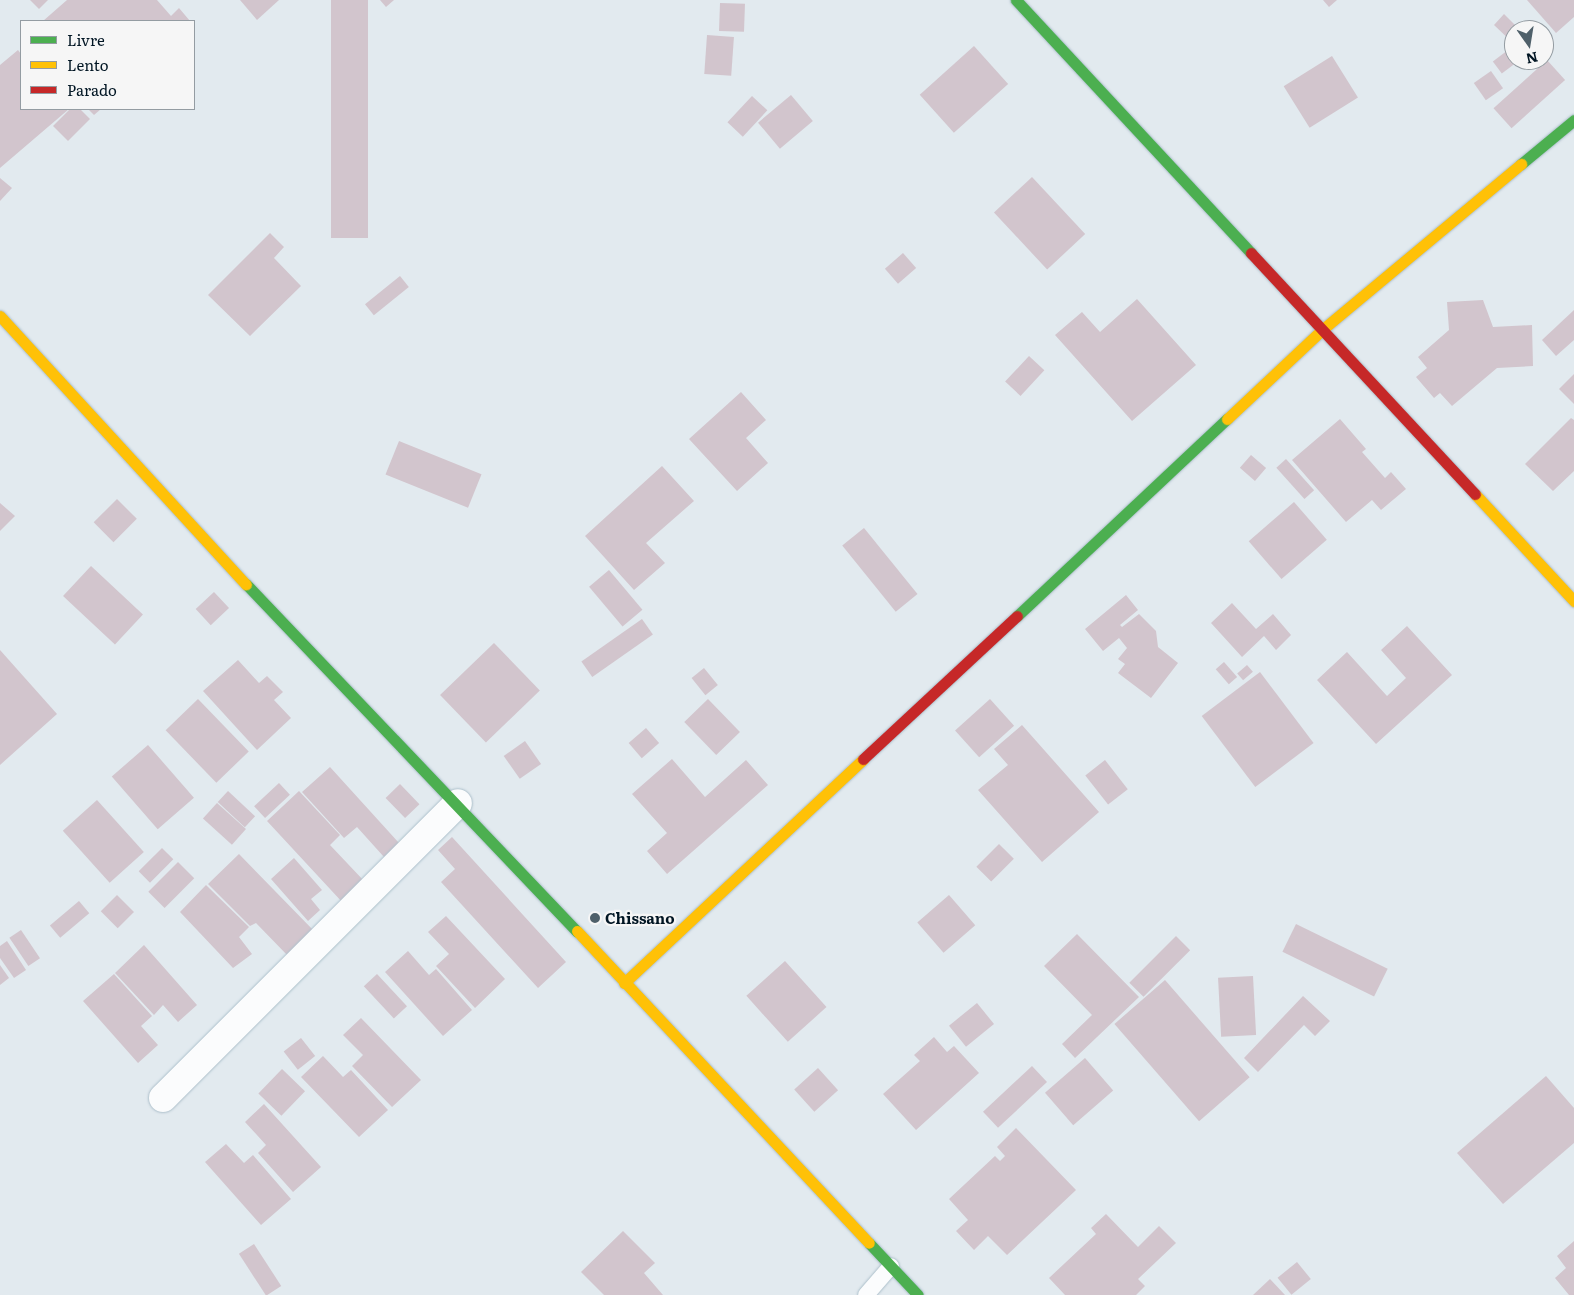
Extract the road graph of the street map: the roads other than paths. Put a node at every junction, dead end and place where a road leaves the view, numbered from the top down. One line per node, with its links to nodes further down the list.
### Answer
1 (1016, 0): 4 (street)
2 (1574, 120): 4 (street)
3 (0, 316): 6 (street)
4 (1323, 329): 5 (street); 7 (street)
5 (1574, 601)
6 (458, 803): 7 (street); 8 (street)
7 (624, 983): 9 (street)
8 (163, 1098)
9 (891, 1266): 10 (lane); 11 (street)
10 (866, 1295)
11 (918, 1295)

